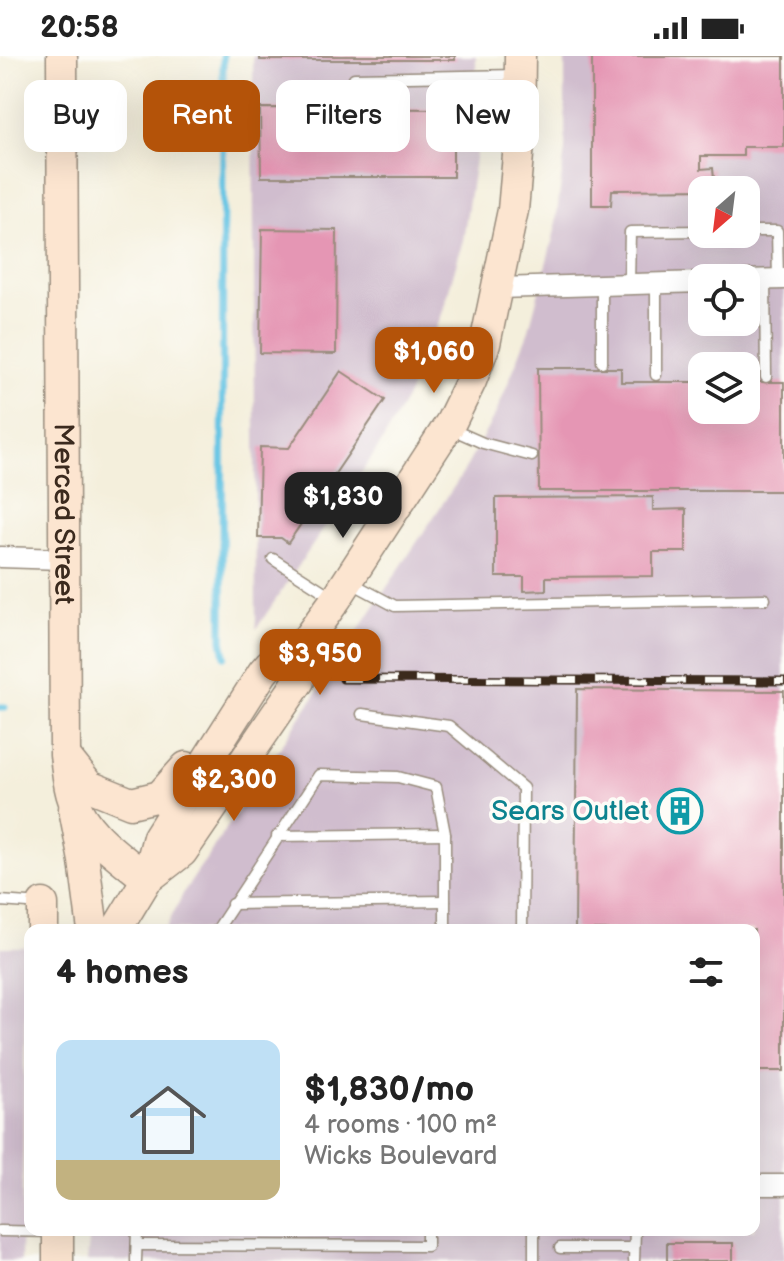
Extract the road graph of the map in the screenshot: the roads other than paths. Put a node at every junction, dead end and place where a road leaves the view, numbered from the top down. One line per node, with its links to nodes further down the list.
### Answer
1 (62, 56): 18 (street, Merced Street)
2 (520, 66): 3 (lane); 11 (street)
3 (354, 78)
4 (688, 231): 9 (lane)
5 (760, 231): 6 (lane)
6 (768, 280): 14 (lane)
7 (688, 282): 8 (street)
8 (656, 283): 9 (street); 13 (lane)
9 (629, 284): 10 (street)
10 (602, 285): 11 (street); 12 (lane)
11 (497, 288): 15 (street)
12 (602, 362)
13 (656, 375)
14 (766, 377)
15 (447, 427): 16 (lane); 20 (street)
16 (532, 456)
17 (0, 557): 18 (street)
18 (62, 559): 25 (street, Merced Street)
19 (273, 559): 20 (lane)
20 (342, 590): 21 (lane); 22 (street)
21 (765, 599)
22 (294, 657): 23 (street); 29 (street)
23 (263, 672): 25 (street); 29 (street)
24 (362, 714): 38 (lane)
25 (65, 755): 26 (street, Merced Street)
26 (73, 799): 29 (street, Merced Street); 34 (street)
27 (445, 834): 28 (lane); 28 (lane); 31 (lane)
28 (277, 836): 32 (lane)
29 (147, 879): 35 (street)
30 (0, 901): 33 (lane)
31 (445, 901): 32 (lane); 37 (lane)
32 (232, 904): 36 (lane)
33 (43, 917)
34 (92, 924)
35 (119, 924)
36 (220, 924)
37 (445, 924)
38 (522, 924)
39 (760, 1185): 40 (street)
40 (784, 1185)
41 (0, 1231): 42 (lane)
42 (24, 1235)
43 (29, 1236): 48 (lane)
44 (137, 1236): 49 (lane)
45 (427, 1236): 49 (lane)
46 (534, 1236): 53 (lane)
47 (635, 1236): 51 (lane)
48 (58, 1241)
49 (137, 1245): 52 (lane)
50 (560, 1248): 51 (lane)
51 (634, 1248): 54 (lane)
52 (136, 1261)
53 (534, 1261)
54 (634, 1261)

